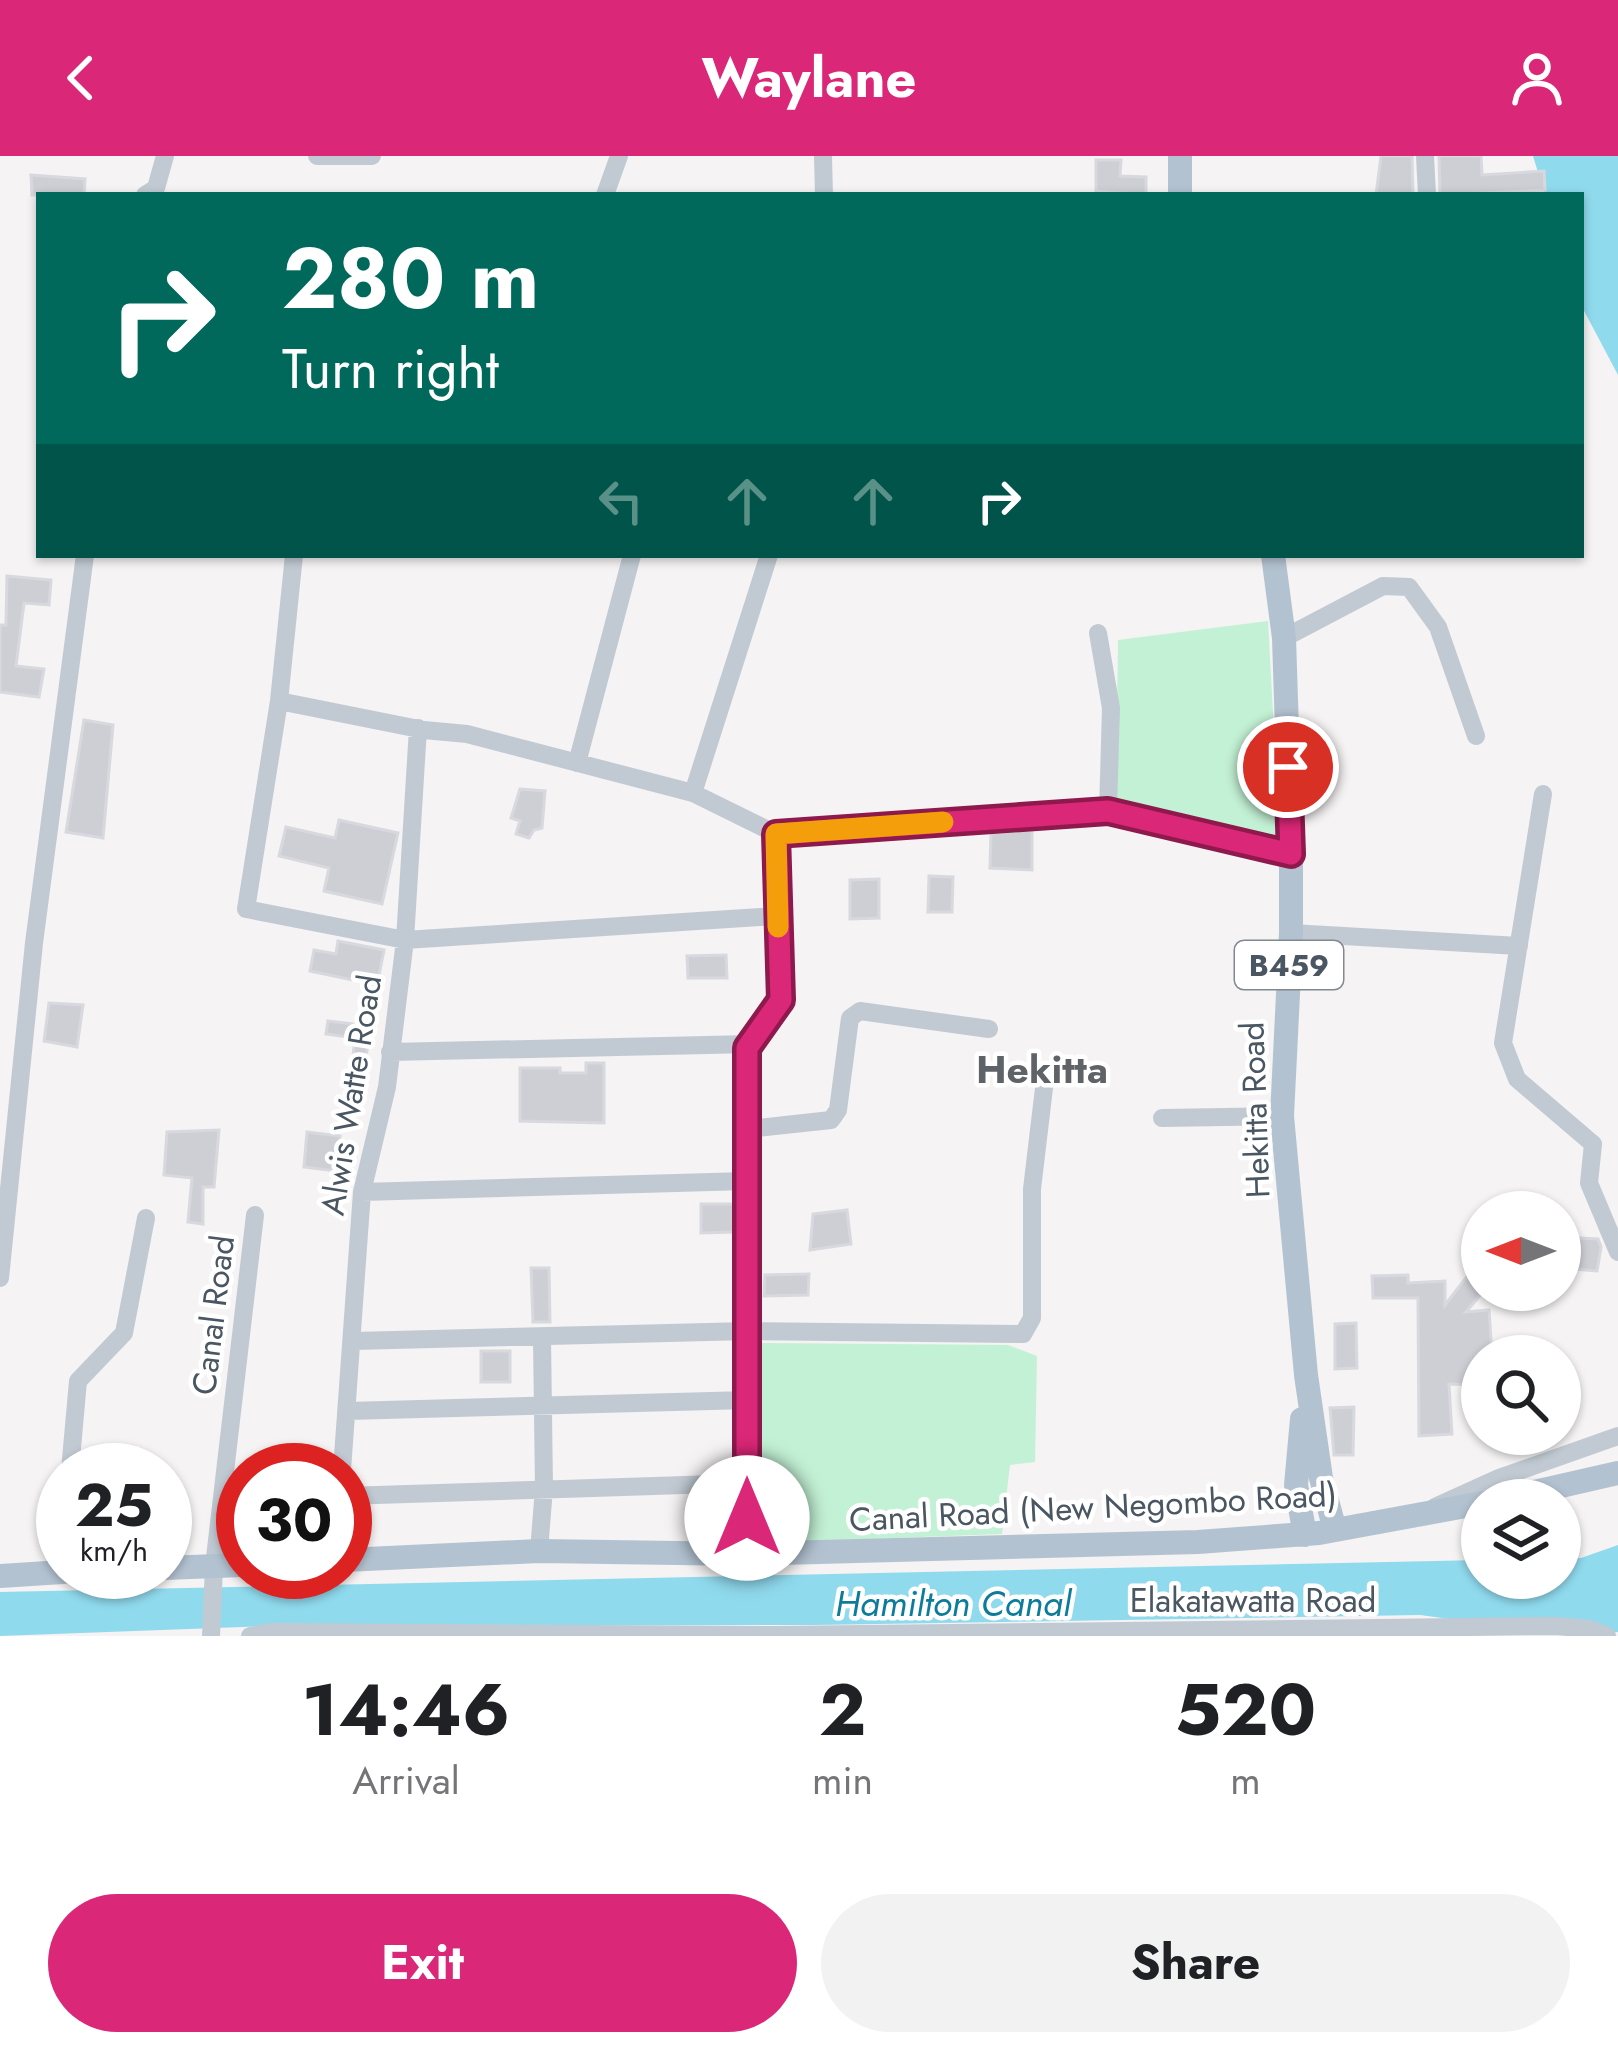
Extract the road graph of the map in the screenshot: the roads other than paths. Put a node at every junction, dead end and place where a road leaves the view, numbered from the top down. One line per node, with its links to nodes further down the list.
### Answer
1 (165, 156): 8 (street)
2 (317, 156): 3 (street)
3 (372, 156)
4 (619, 156): 9 (street)
5 (823, 156): 10 (street)
6 (1180, 156): 11 (main road)
7 (1425, 156): 12 (street)
8 (150, 192)
9 (606, 192)
10 (824, 192)
11 (1180, 192)
12 (1427, 192)
13 (85, 558): 45 (street)
14 (294, 558): 20 (street)
15 (631, 558): 23 (street)
16 (768, 558): 24 (street)
17 (1274, 558): 19 (main road, Hekitta Road / B459)
18 (1098, 633): 26 (street)
19 (1284, 638): 22 (street); 28 (main road, Hekitta Road / B459)
20 (279, 701): 21 (street); 31 (street)
21 (418, 728): 23 (street); 31 (street, Alwis Watte Road)
22 (1476, 736)
23 (577, 763): 24 (street)
24 (693, 793): 27 (street)
25 (1543, 794): 32 (street)
26 (1108, 811): 27 (street); 28 (street)
27 (776, 834): 29 (street)
28 (1291, 854): 30 (main road, Hekitta Road / B459)
29 (777, 916): 31 (street); 34 (street)
30 (1291, 932): 32 (street); 37 (main road, Hekitta Road / B459)
31 (405, 940): 35 (street, Alwis Watte Road)
32 (1519, 946): 44 (street)
33 (989, 1029): 39 (street)
34 (751, 1044): 35 (street); 39 (street)
35 (391, 1052): 41 (street, Alwis Watte Road)
36 (1044, 1088): 46 (street)
37 (1282, 1116): 38 (street); 49 (main road, Hekitta Road / B459)
38 (1162, 1118)
39 (748, 1129): 40 (street)
40 (747, 1181): 41 (street); 46 (street)
41 (362, 1192): 48 (street, Alwis Watte Road)
42 (255, 1215): 68 (street, Canal Road)
43 (146, 1218): 54 (street)
44 (1618, 1252)
45 (0, 1278)
46 (748, 1331): 47 (street); 50 (street)
47 (542, 1339): 48 (street); 51 (street)
48 (354, 1341): 52 (street, Alwis Watte Road)
49 (1306, 1375): 63 (main road, Hekitta Road / B459); 64 (main road, Hekitta Road / B459)
50 (748, 1400): 51 (street); 58 (street)
51 (542, 1405): 52 (street); 59 (street)
52 (348, 1411): 55 (street, Alwis Watte Road)
53 (1618, 1436): 62 (street)
54 (72, 1443)
55 (345, 1443)
56 (1618, 1473): 57 (main road)
57 (1581, 1481)
58 (746, 1483): 59 (street); 66 (street)
59 (544, 1488): 60 (street); 65 (street)
60 (372, 1495)
61 (1461, 1508): 62 (main road, Canal Road (New Negombo Road))
62 (1422, 1516): 63 (main road, Canal Road (New Negombo Road))
63 (1335, 1531): 64 (main road, Canal Road (New Negombo Road))
64 (1305, 1534): 66 (main road, Canal Road (New Negombo Road))
65 (538, 1551): 66 (main road, Canal Road (New Negombo Road)); 67 (main road, Canal Road (New Negombo Road))
66 (747, 1554)
67 (372, 1559)
68 (214, 1566): 69 (main road); 72 (street, Canal Road)
69 (192, 1567)
70 (36, 1569): 71 (main road)
71 (0, 1576)
72 (211, 1636)
73 (250, 1636): 74 (street, Elakatawatta Road)
74 (1607, 1636)

